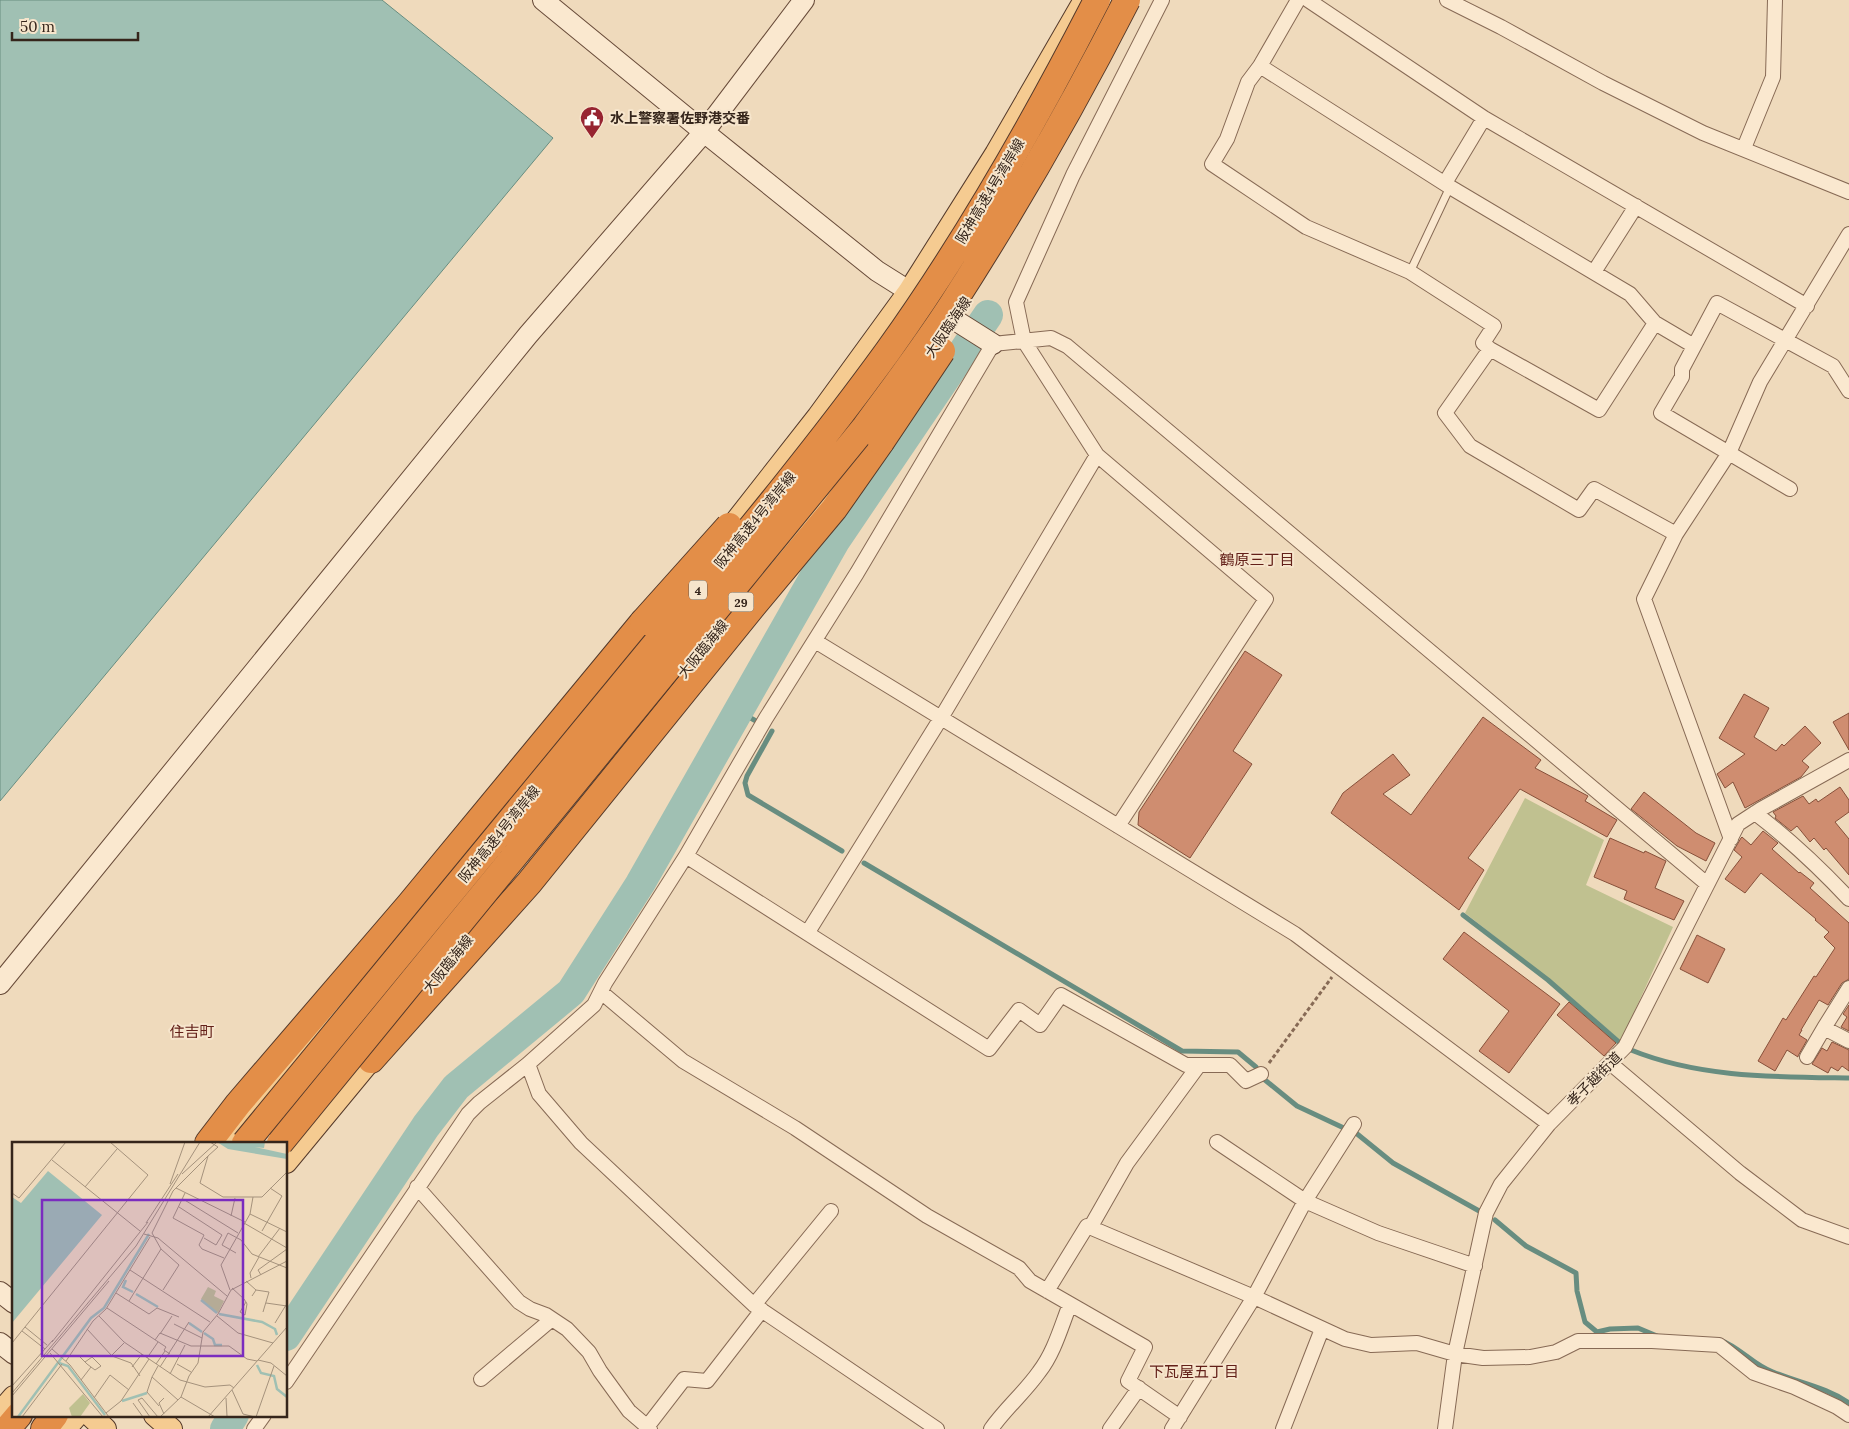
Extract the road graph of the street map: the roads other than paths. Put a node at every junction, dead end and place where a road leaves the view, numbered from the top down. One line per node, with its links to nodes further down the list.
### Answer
1 (543, 0): 15 (street)
2 (804, 0): 15 (street)
3 (1085, 0): 24 (main road)
4 (1097, 0): 17 (highway, 阪神高速4号湾岸線 / 4, bridge)
5 (1127, 0): 12 (highway, 阪神高速4号湾岸線 / 4, bridge)
6 (1133, 0): 26 (main road, 大阪臨海線 / 29)
7 (1162, 0): 29 (street)
8 (1298, 0): 13 (street)
9 (1308, 0): 14 (street)
10 (1448, 0): 16 (street)
11 (1775, 0): 16 (street)
12 (1103, 48): 54 (highway, bridge); 64 (highway, 阪神高速4号湾岸線 / 4, bridge)
13 (1260, 66): 18 (street); 22 (street)
14 (1484, 118): 18 (street); 20 (street)
15 (704, 132): 24 (street); 48 (street)
16 (1744, 148): 19 (street)
17 (1008, 164): 61 (highway, bridge); 63 (highway, 阪神高速4号湾岸線 / 4, bridge)
18 (1447, 185): 22 (lane); 23 (street)
19 (1849, 192)
20 (1636, 206): 23 (street); 25 (street)
21 (1849, 234): 25 (street)
22 (1410, 272): 32 (street)
23 (1594, 272): 27 (street)
24 (909, 292): 26 (street); 62 (main road)
25 (1807, 306): 28 (street)
26 (952, 320): 30 (street); 54 (main road, 大阪臨海線 / 29)
27 (1655, 322): 31 (street); 32 (street)
28 (1786, 340): 31 (street); 33 (street); 34 (street)
29 (1024, 341): 30 (street); 35 (street); 45 (street)
30 (993, 344): 38 (street)
31 (1694, 346): 34 (street)
32 (1490, 349): 37 (street)
33 (1849, 391)
34 (1729, 453): 36 (street); 37 (street)
35 (1097, 454): 39 (street); 42 (street)
36 (1790, 489)
37 (1676, 534): 43 (street)
38 (814, 641): 39 (street); 44 (street)
39 (941, 718): 42 (street); 47 (street)
40 (1849, 760): 41 (street, 孝子越街道)
41 (1754, 813): 43 (street, 孝子越街道); 46 (street)
42 (1118, 826): 60 (street)
43 (1731, 838): 45 (street, 孝子越街道)
44 (686, 856): 47 (street); 50 (street)
45 (1707, 884): 55 (street, 孝子越街道)
46 (1849, 899)
47 (808, 932): 57 (street)
48 (0, 984)
49 (1849, 988): 51 (street)
50 (601, 992): 56 (street); 73 (street)
51 (1824, 1028): 52 (street); 53 (street)
52 (1849, 1041)
53 (1807, 1057)
54 (371, 1060): 66 (main road, 大阪臨海線 / 29)
55 (1610, 1063): 60 (street, 孝子越街道); 71 (street)
56 (528, 1064): 67 (street); 78 (street)
57 (1199, 1065): 58 (street); 70 (street)
58 (1261, 1074)
59 (1354, 1124): 68 (street)
60 (1549, 1124): 72 (street, 孝子越街道)
61 (209, 1142)
62 (227, 1142)
63 (247, 1142)
64 (281, 1142)
65 (1217, 1142): 68 (street)
66 (288, 1160)
67 (417, 1187): 79 (street); 84 (street)
68 (1305, 1201): 72 (street); 75 (street)
69 (832, 1211): 78 (street)
70 (1090, 1228): 73 (street); 75 (street)
71 (1849, 1237)
72 (1475, 1266): 83 (street, 孝子越街道)
73 (1047, 1291): 77 (street)
74 (0, 1292): 76 (street)
75 (1254, 1297): 80 (street); 97 (street)
76 (12, 1301)
77 (1070, 1304): 86 (street); 107 (street)
78 (758, 1308): 96 (street); 98 (street)
79 (552, 1319): 85 (street); 98 (street)
80 (1322, 1329): 83 (street); 109 (street)
81 (0, 1343): 82 (street)
82 (12, 1352)
83 (1455, 1354): 95 (street); 110 (street, 孝子越街道)
84 (288, 1379)
85 (481, 1379)
86 (1138, 1388): 97 (street); 108 (street)
87 (12, 1399): 88 (main road)
88 (0, 1412)
89 (18, 1416): 99 (highway)
90 (55, 1416): 100 (highway)
91 (76, 1416): 101 (main road)
92 (91, 1416): 102 (main road)
93 (156, 1416): 103 (main road)
94 (263, 1416): 104 (street)
95 (1849, 1416)
96 (921, 1418): 105 (street); 106 (street)
97 (1176, 1423)
98 (648, 1428)
99 (7, 1429)
100 (44, 1429)
101 (65, 1429)
102 (105, 1429)
103 (171, 1429)
104 (254, 1429)
105 (912, 1429)
106 (937, 1429)
107 (991, 1429)
108 (1110, 1429)
109 (1283, 1429)
110 (1445, 1429)

